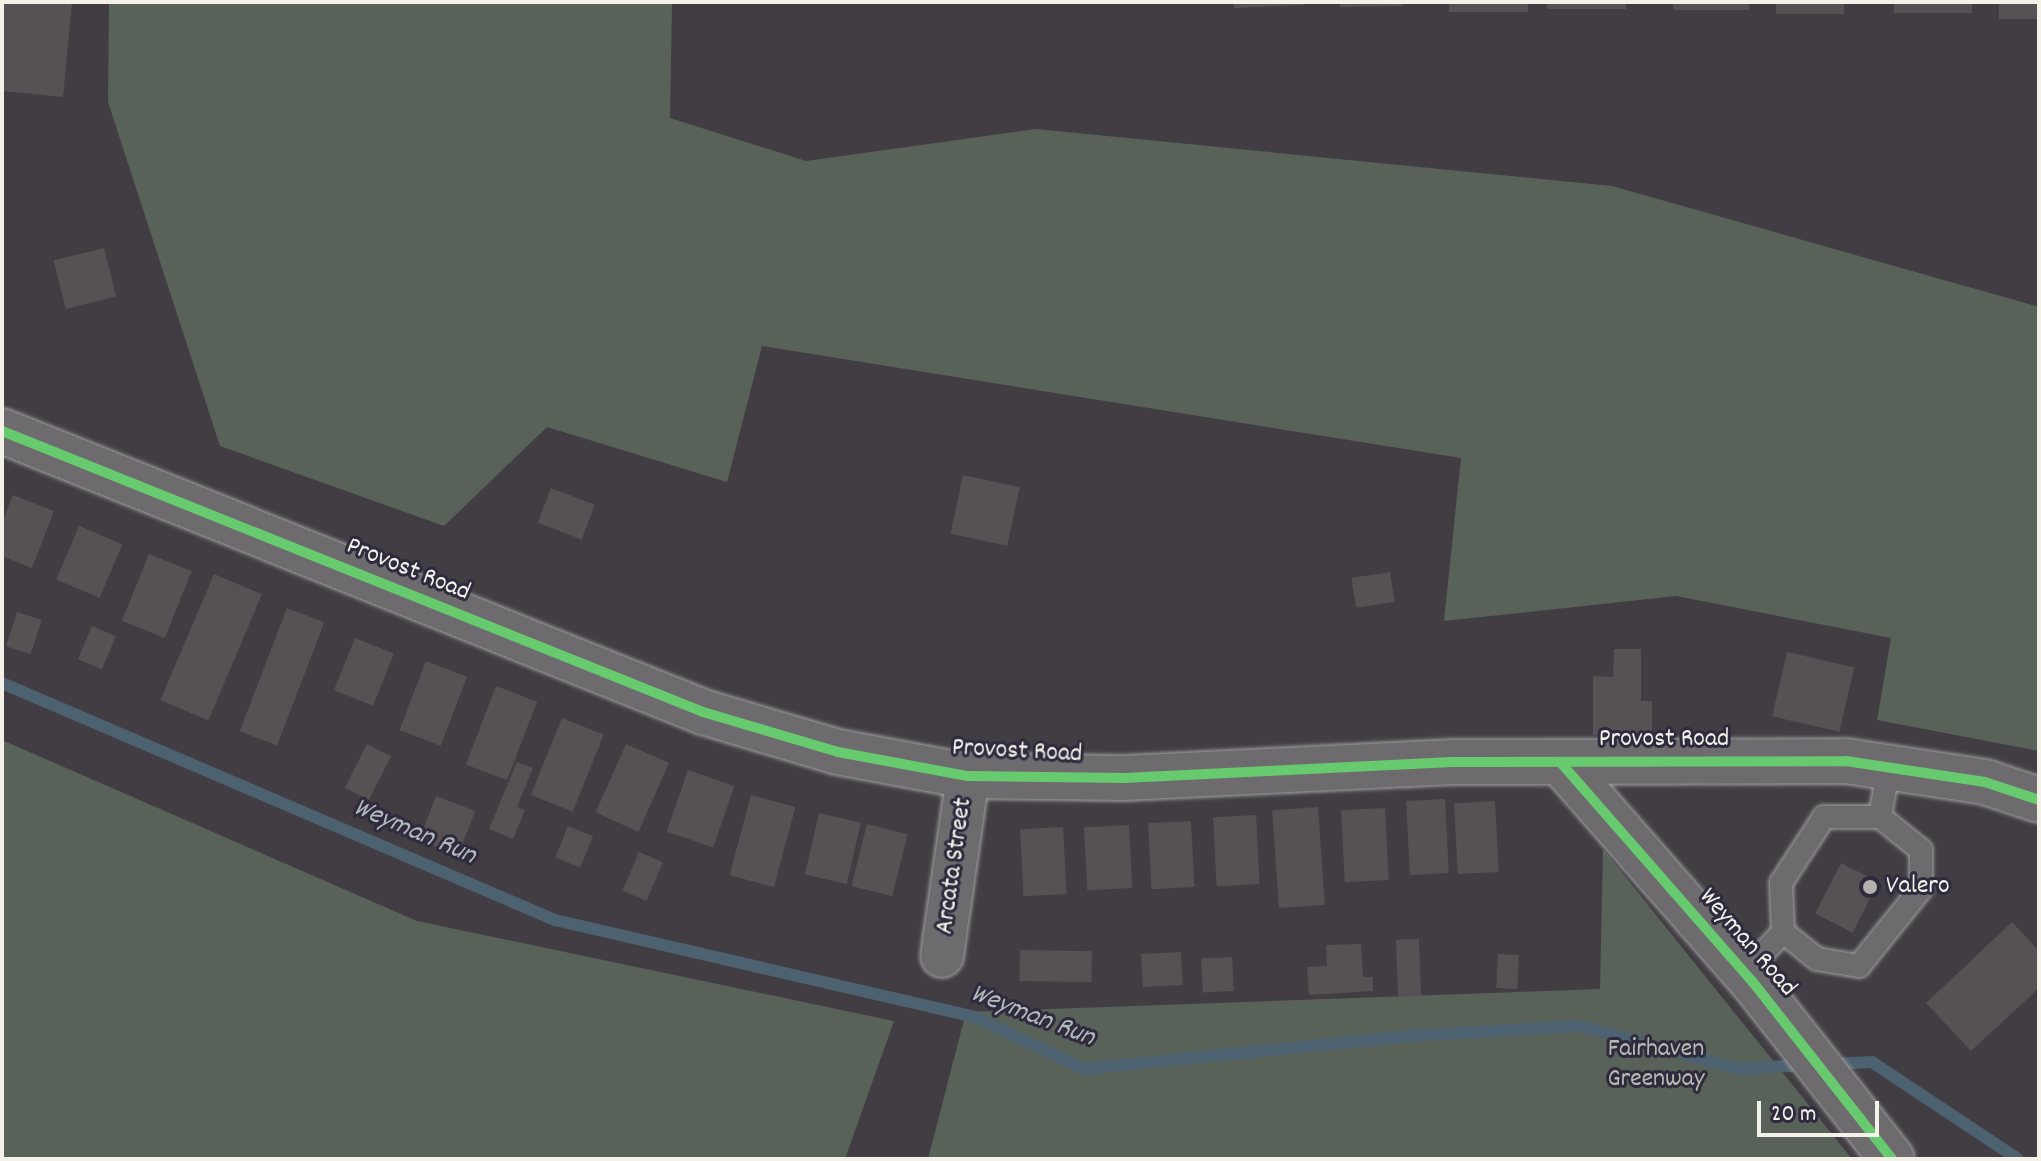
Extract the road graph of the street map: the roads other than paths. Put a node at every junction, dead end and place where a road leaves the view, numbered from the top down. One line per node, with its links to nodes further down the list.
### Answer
1 (2, 431): 4 (street, Provost Road)
2 (1561, 763): 3 (street, Provost Road); 4 (street, Provost Road); 9 (street, Weyman Road)
3 (1889, 765): 5 (street, Provost Road); 6 (lane)
4 (968, 776): 8 (street, Arcata Street)
5 (2039, 800)
6 (1880, 817): 7 (lane); 7 (lane)
7 (1783, 932): 9 (lane)
8 (942, 956)
9 (1748, 977): 10 (street, Weyman Road)
10 (1892, 1159)

